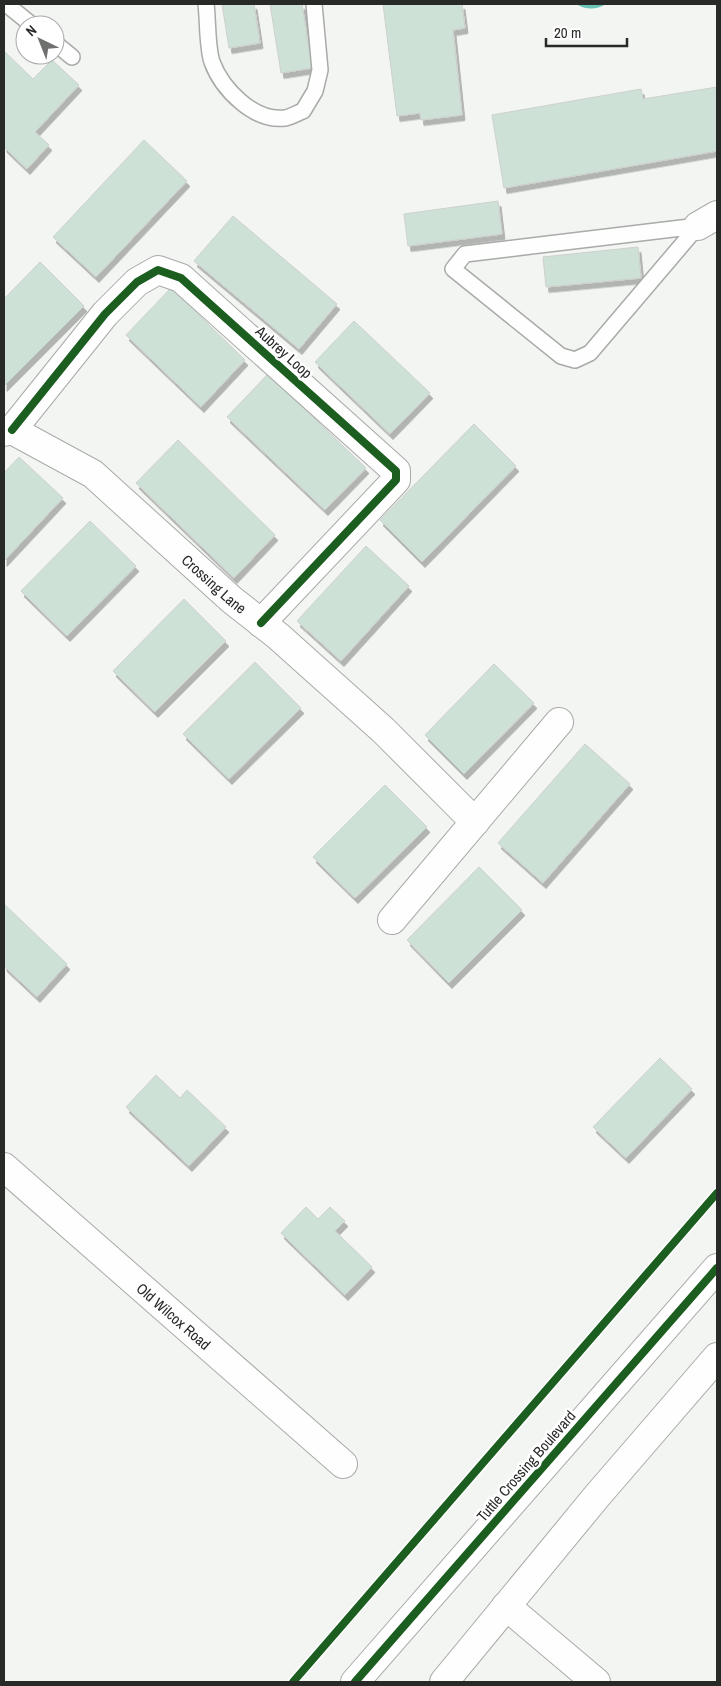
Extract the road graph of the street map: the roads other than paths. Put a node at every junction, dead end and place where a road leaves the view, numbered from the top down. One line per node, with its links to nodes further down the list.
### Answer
1 (6, 4): 4 (lane)
2 (206, 4): 3 (lane)
3 (314, 4)
4 (20, 15)
5 (65, 51): 6 (lane)
6 (72, 57)
7 (708, 221): 7 (lane)
8 (8, 431): 9 (street, Crossing Lane); 9 (street, Aubrey Loop)
9 (262, 623): 11 (street, Crossing Lane)
10 (559, 722): 11 (street)
11 (475, 822): 12 (street)
12 (392, 920)
13 (4, 1167): 16 (street, Old Wilcox Road)
14 (717, 1268): 18 (street, Tuttle Crossing Boulevard)
15 (717, 1357): 17 (street)
16 (343, 1464)
17 (506, 1606): 19 (street); 20 (street)
18 (355, 1682)
19 (444, 1682)
20 (596, 1682)

